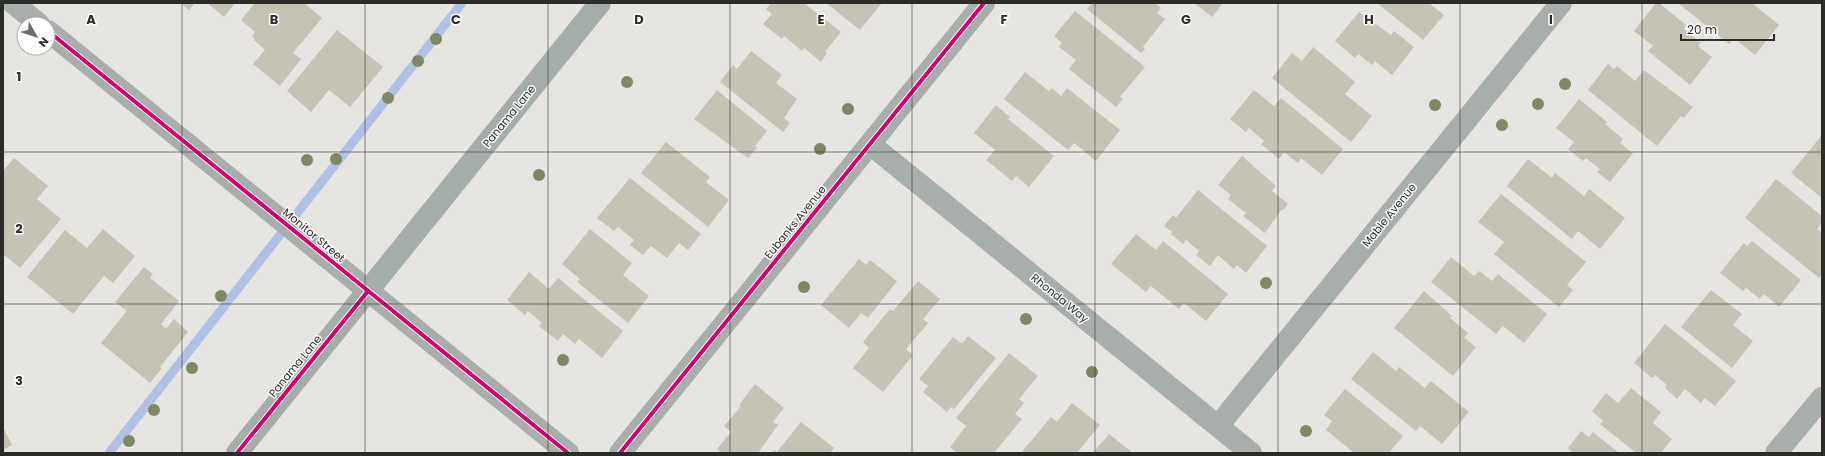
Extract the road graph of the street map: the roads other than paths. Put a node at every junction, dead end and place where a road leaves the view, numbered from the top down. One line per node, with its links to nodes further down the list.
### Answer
1 (13, 3): 5 (street)
2 (600, 3): 8 (main road, Panama Lane)
3 (984, 3): 7 (street, Eubanks Avenue)
4 (1561, 3): 10 (street, Mable Avenue)
5 (29, 16)
6 (56, 38): 8 (street, Monitor Street)
7 (870, 144): 10 (street, Rhonda Way); 13 (street, Eubanks Avenue)
8 (368, 291): 11 (main road, Panama Lane); 12 (street, Monitor Street)
9 (1822, 398): 15 (street)
10 (1218, 426): 14 (street, Rhonda Way)
11 (237, 453)
12 (568, 453)
13 (620, 453)
14 (1251, 453)
15 (1776, 453)

